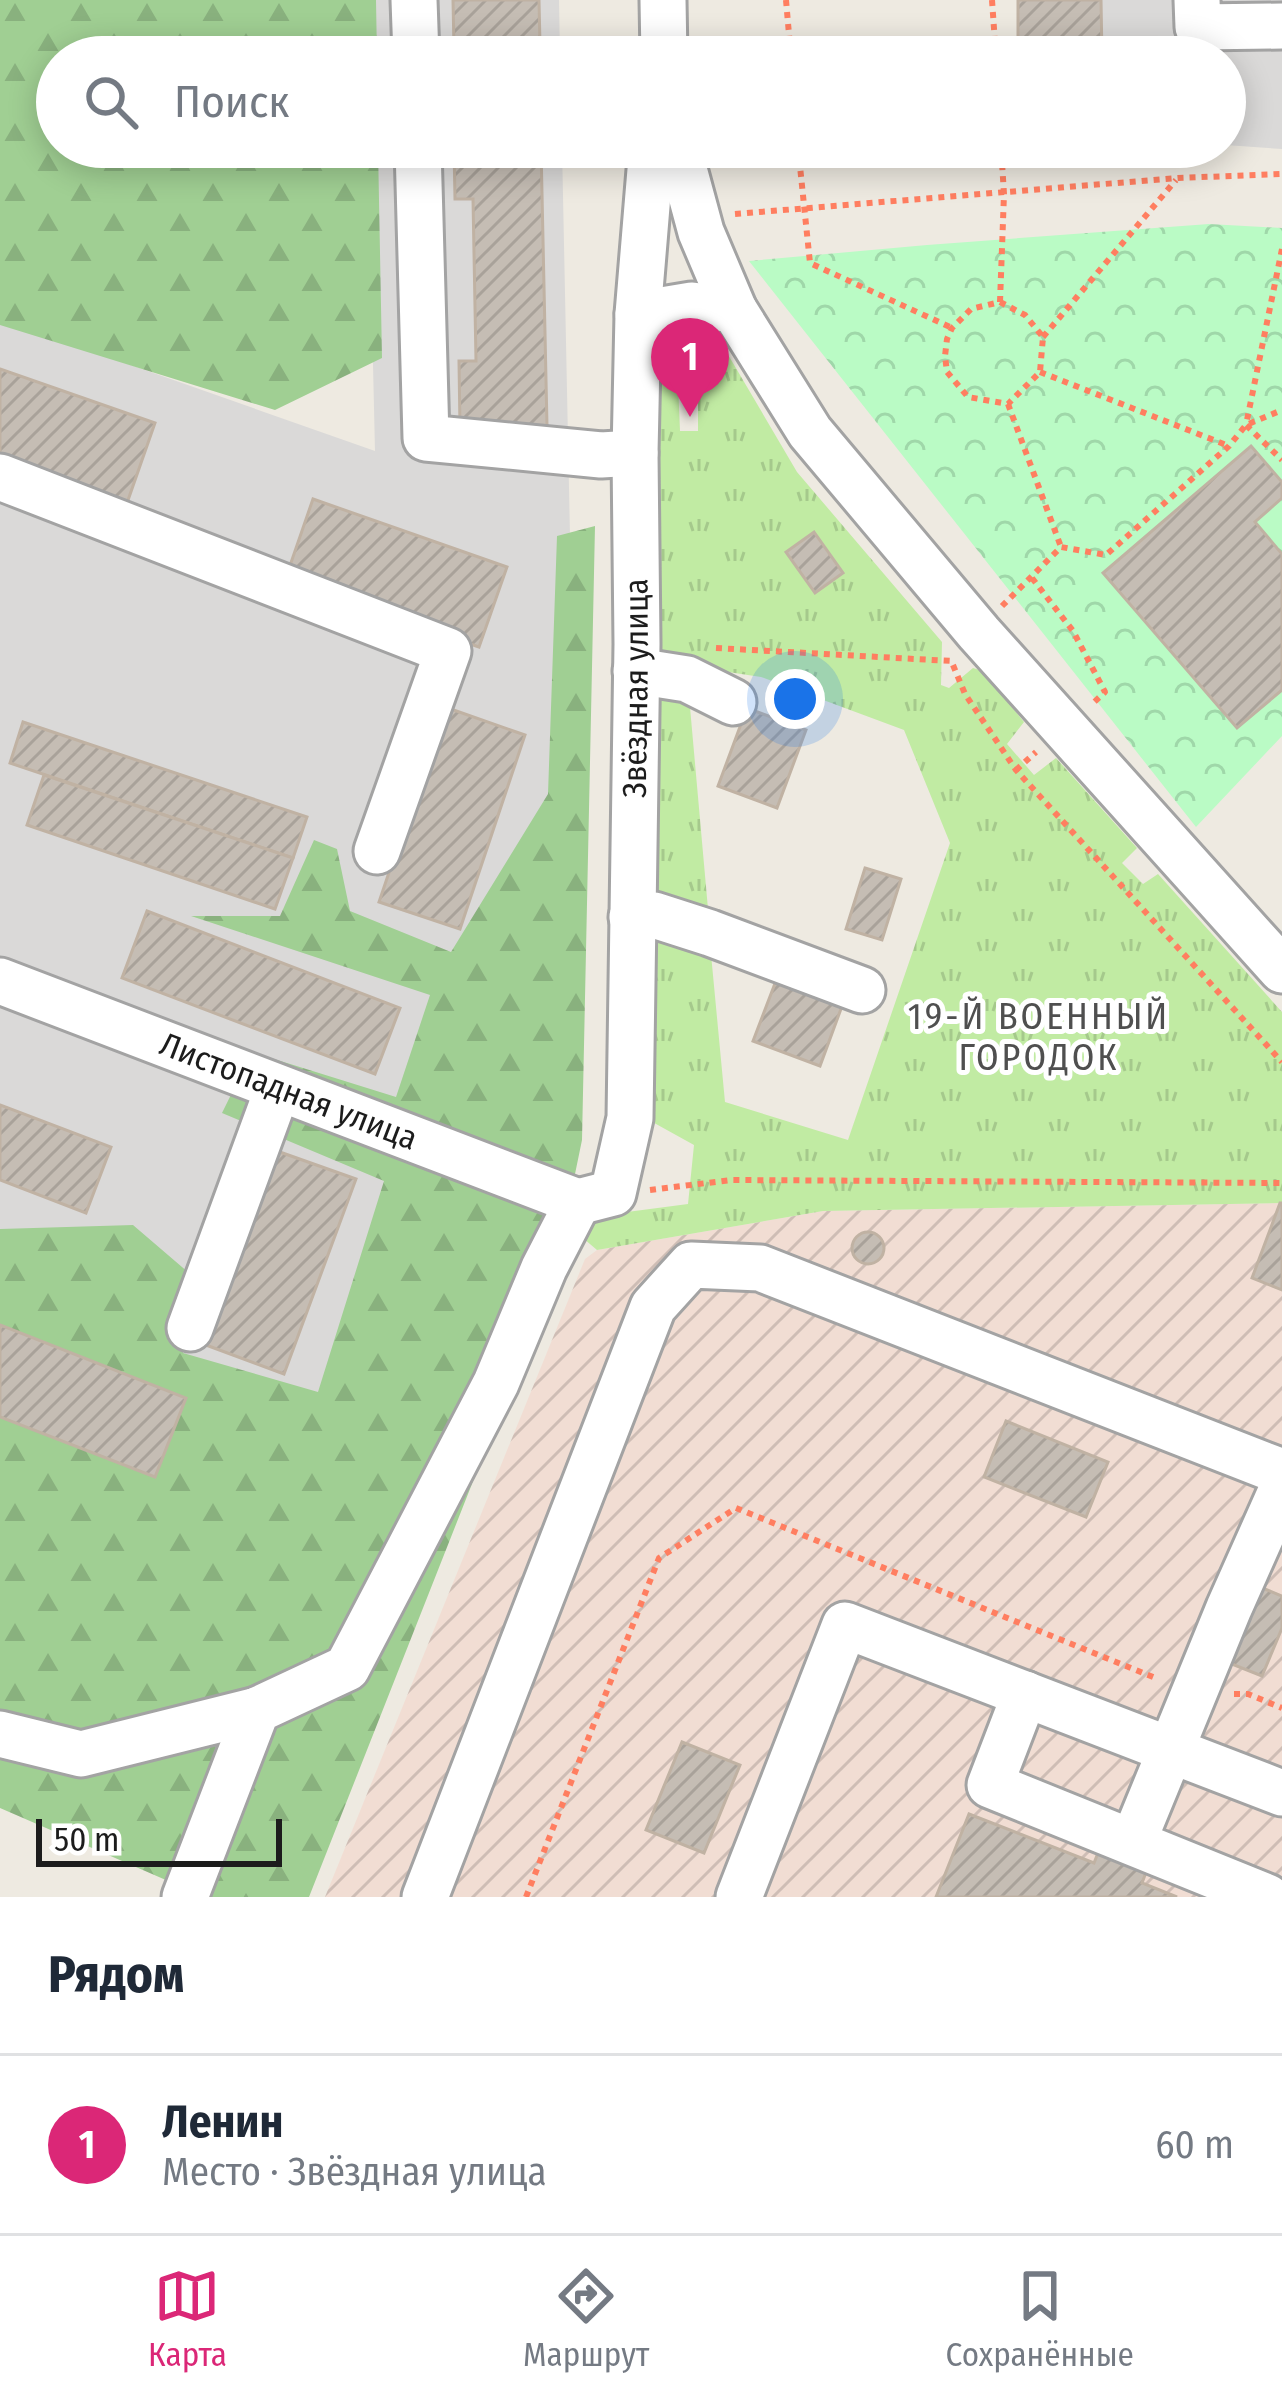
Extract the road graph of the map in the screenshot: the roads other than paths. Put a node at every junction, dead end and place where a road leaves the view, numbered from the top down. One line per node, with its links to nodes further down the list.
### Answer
1 (414, 0): 5 (street)
2 (663, 0): 6 (street)
3 (1197, 0): 4 (street)
4 (1282, 26)
5 (415, 36)
6 (664, 36)
7 (419, 168): 12 (street)
8 (650, 168): 11 (street, Звёздная улица)
9 (684, 168): 10 (street)
10 (734, 310): 11 (street); 18 (street)
11 (638, 314): 12 (street, Звёздная улица)
12 (635, 453): 14 (street, Звёздная улица)
13 (0, 477): 16 (street)
14 (636, 671): 15 (street); 17 (street, Звёздная улица)
15 (733, 702)
16 (377, 850)
17 (632, 916): 20 (street); 22 (street, Звёздная улица)
18 (1282, 970)
19 (0, 981): 21 (street, Листопадная улица)
20 (862, 990)
21 (278, 1088): 22 (street, Листопадная улица); 23 (street)
22 (595, 1197): 27 (street, Звёздная улица)
23 (190, 1328)
24 (1282, 1472): 34 (street)
25 (1282, 1490): 29 (street)
26 (1025, 1694): 29 (street); 31 (street); 35 (street)
27 (256, 1710): 28 (street, Звёздная улица); 33 (street)
28 (0, 1734)
29 (1172, 1750): 30 (street); 31 (street)
30 (1282, 1793)
31 (1132, 1842): 36 (street)
32 (1282, 1883): 36 (street)
33 (185, 1897)
34 (425, 1897)
35 (739, 1897)
36 (1272, 1897)

